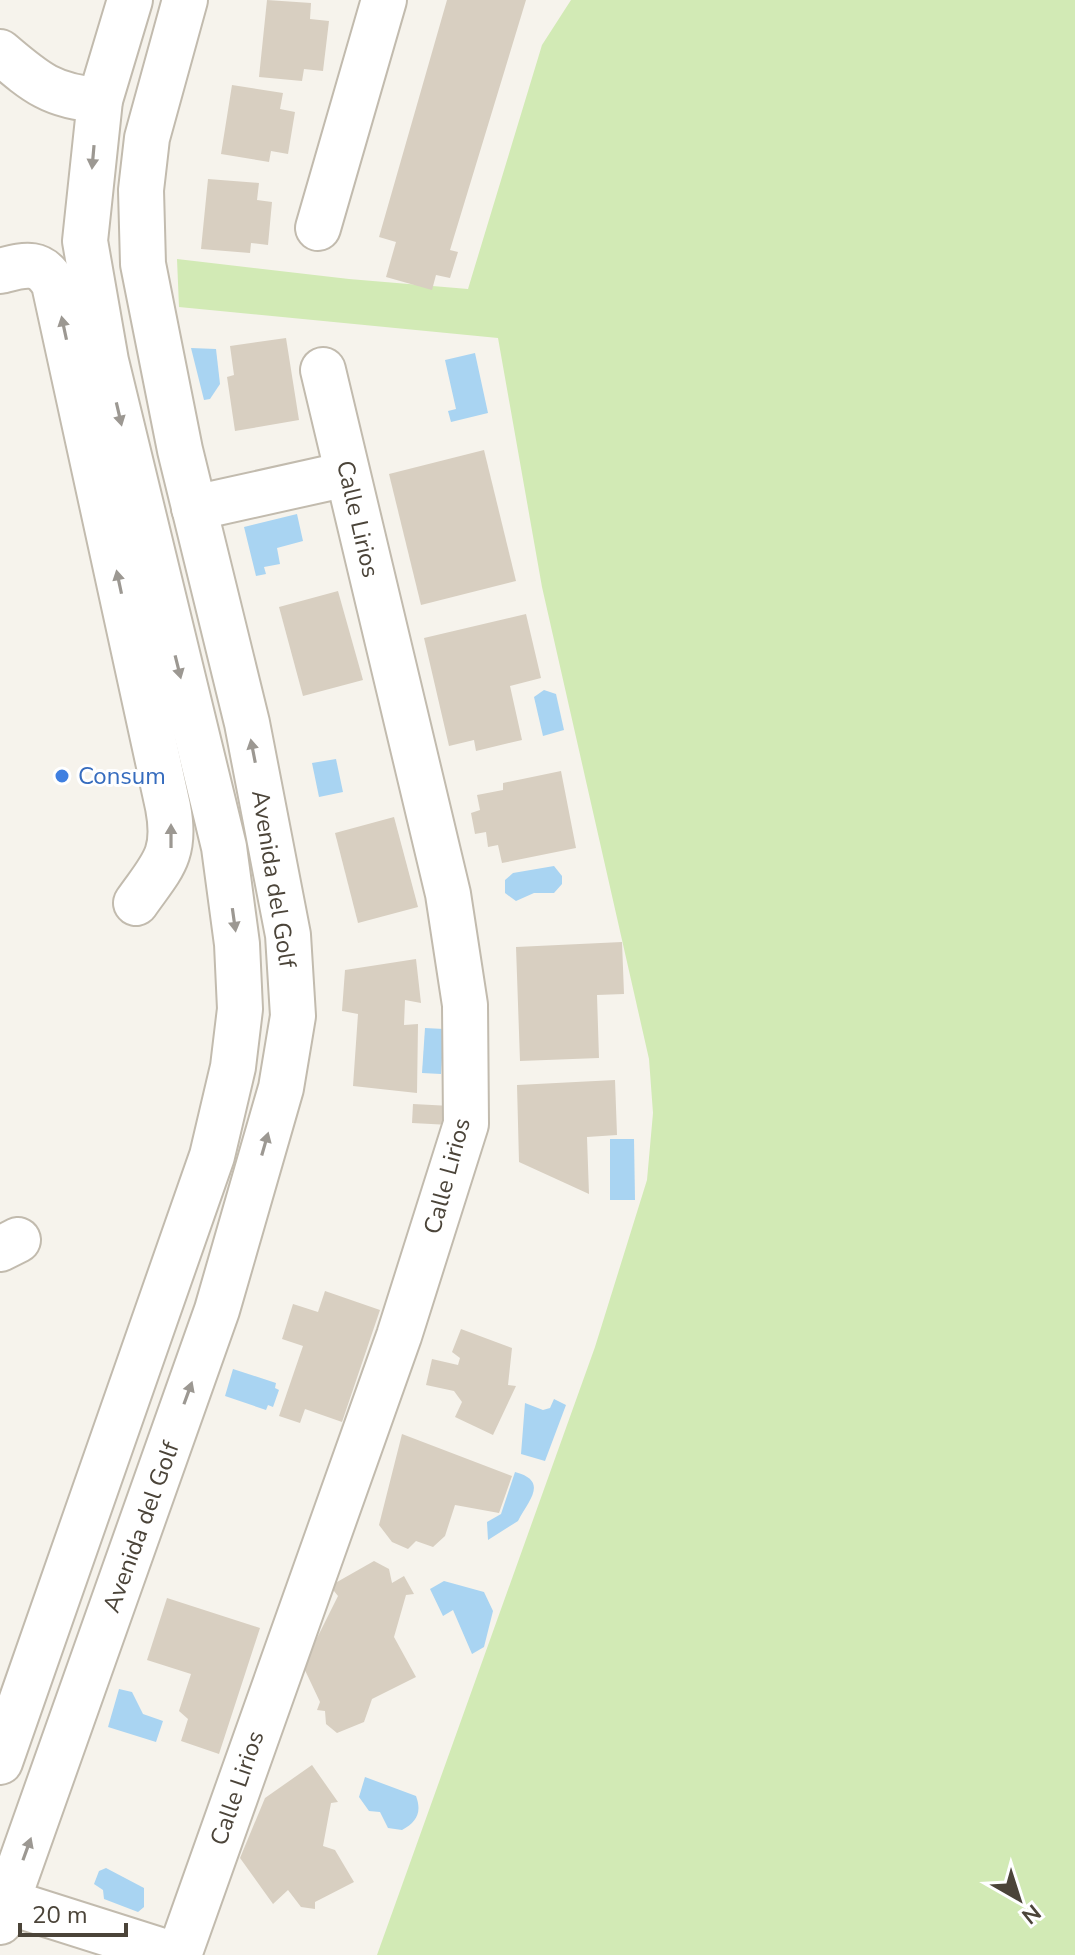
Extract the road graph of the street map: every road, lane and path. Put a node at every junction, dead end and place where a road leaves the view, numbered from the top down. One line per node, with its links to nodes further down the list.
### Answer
1 (130, 0): 5 (street, Avenida del Golf)
2 (185, 0): 10 (street, Avenida del Golf)
3 (384, 0): 6 (street)
4 (0, 52): 5 (street)
5 (100, 100): 12 (street, Avenida del Golf, one-way to 12)
6 (318, 228)
7 (0, 271): 11 (street, one-way to 7)
8 (323, 370): 9 (street, Calle Lirios)
9 (347, 474): 10 (street); 14 (street, Calle Lirios)
10 (194, 508): 13 (street, Avenida del Golf, one-way to 10)
11 (136, 903)
12 (0, 1762)
13 (4, 1912): 14 (street)
14 (177, 1955)

